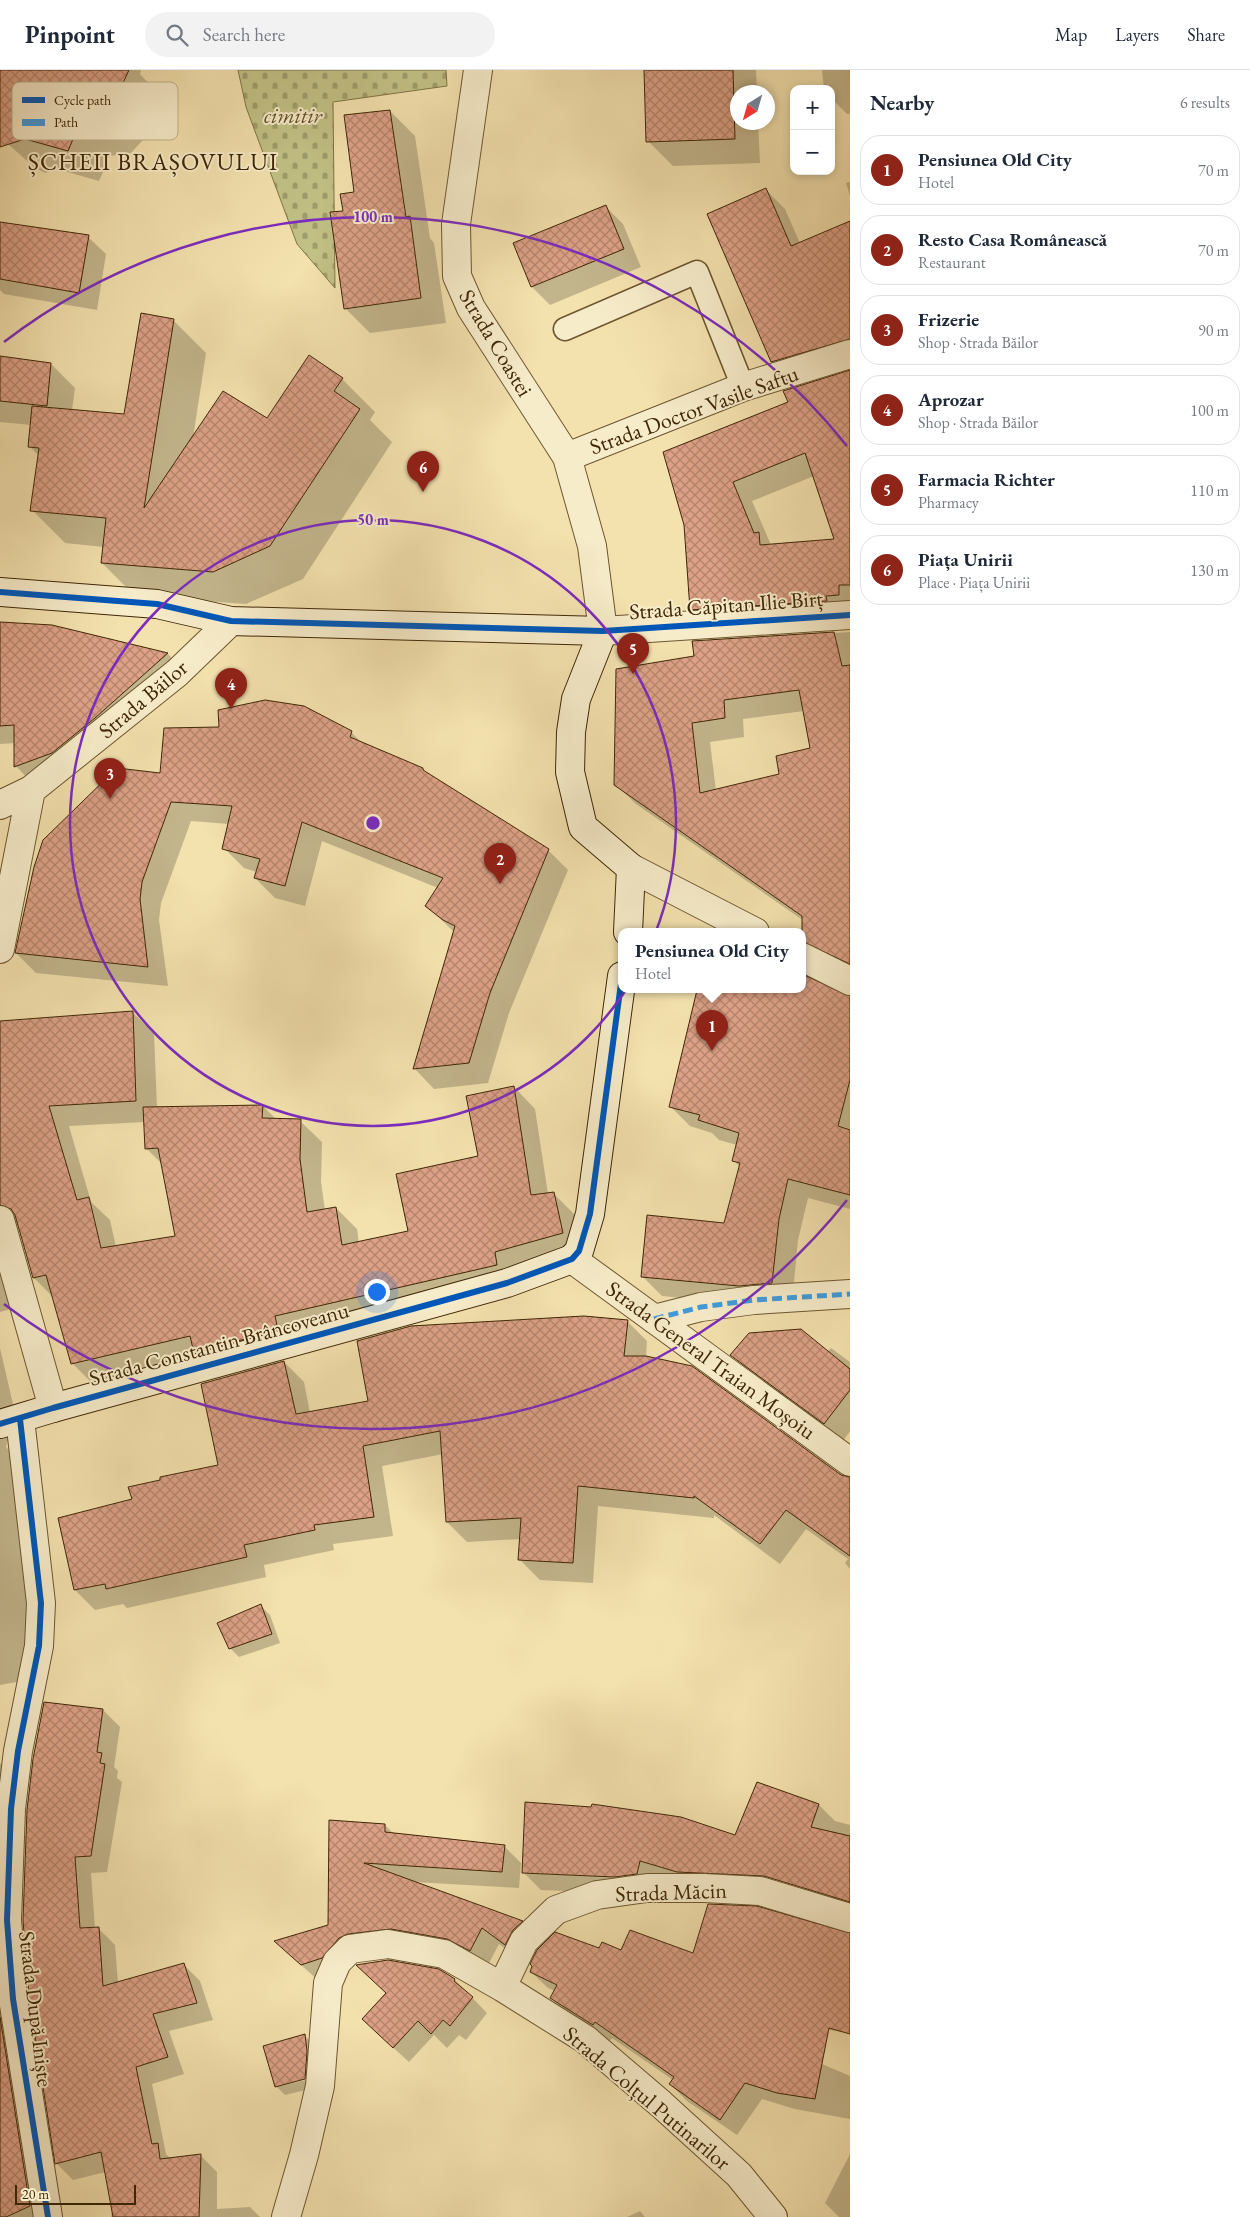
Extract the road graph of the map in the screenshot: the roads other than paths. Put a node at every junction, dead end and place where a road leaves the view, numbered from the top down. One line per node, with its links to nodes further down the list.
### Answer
1 (478, 70): 5 (street, Strada Coastei)
2 (565, 329): 4 (lane)
3 (850, 354): 4 (street, Strada Doctor Vasile Saftu)
4 (743, 387): 5 (street, Strada Doctor Vasile Saftu)
5 (567, 457): 9 (street, Strada Coastei)
6 (0, 592): 8 (street, Strada Căpitan Ilie Birț)
7 (850, 615): 9 (street, Strada Căpitan Ilie Birț)
8 (231, 621): 9 (street, Strada Căpitan Ilie Birț); 10 (street, Strada Băilor)
9 (604, 631): 12 (street)
10 (31, 790): 11 (street, Strada Băilor); 15 (street)
11 (0, 805)
12 (631, 868): 13 (street); 14 (street)
13 (628, 928)
14 (747, 928)
15 (0, 949)
16 (806, 958): 17 (street)
17 (850, 981)
18 (620, 993): 20 (street)
19 (0, 1220): 23 (street)
20 (572, 1259): 22 (street, Strada General Traian Moșoiu); 23 (street, Strada Constantin Brâncoveanu)
21 (848, 1296): 22 (street)
22 (654, 1320): 25 (street, Strada General Traian Moșoiu)
23 (53, 1408): 24 (street, Strada Constantin Brâncoveanu)
24 (10, 1422): 28 (street, Strada După Iniște)
25 (850, 1462)
26 (850, 1918): 27 (street, Strada Măcin)
27 (502, 1987): 29 (street, Strada Colțul Putinarilor); 30 (street, Strada Colțul Putinarilor)
28 (48, 2217)
29 (286, 2217)
30 (773, 2217)

